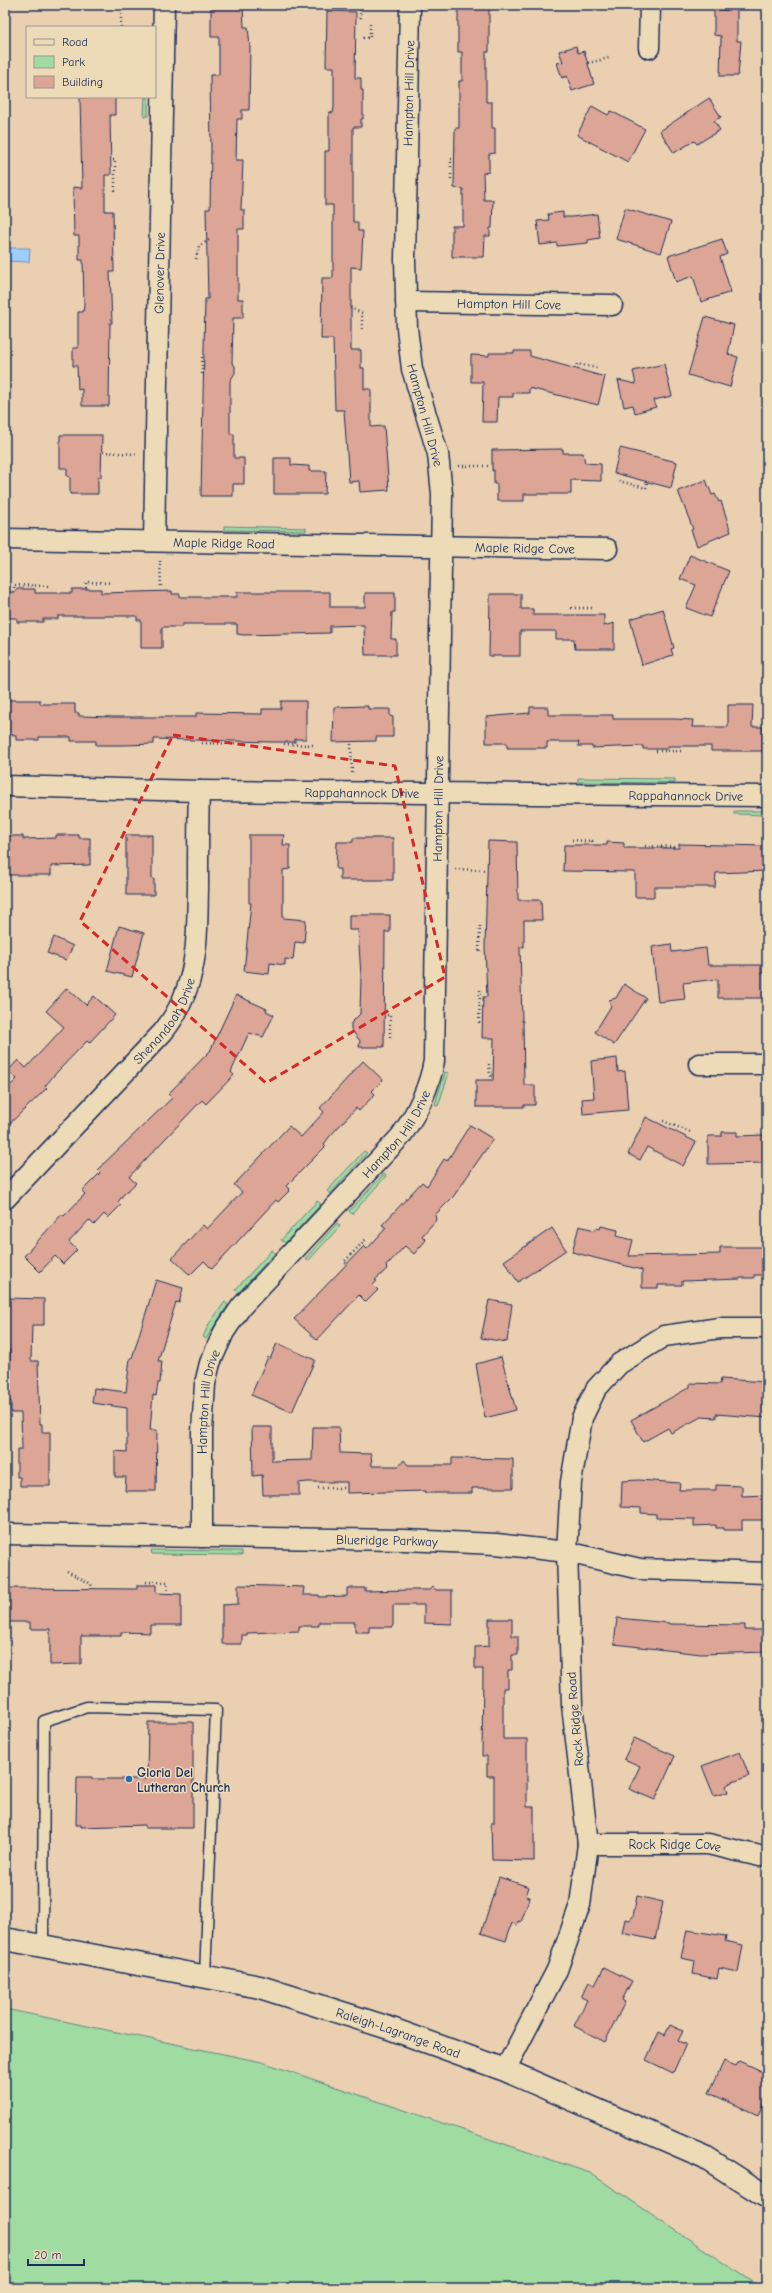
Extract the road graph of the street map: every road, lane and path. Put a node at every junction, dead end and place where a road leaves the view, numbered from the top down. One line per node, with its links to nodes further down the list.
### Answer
1 (164, 5): 34 (street, Glenover Drive)
2 (410, 5): 19 (street, Hampton Hill Drive)
3 (650, 5): 10 (street)
4 (332, 6): 6 (path)
5 (121, 13): 8 (path)
6 (361, 20)
7 (370, 21): 9 (path)
8 (121, 26)
9 (363, 38)
10 (649, 48)
11 (609, 58): 12 (path)
12 (588, 63)
13 (454, 159): 15 (path)
14 (113, 160): 16 (path)
15 (451, 179)
16 (115, 192)
17 (209, 240): 18 (path)
18 (196, 259)
19 (406, 302): 20 (street, Hampton Hill Cove); 35 (street, Hampton Hill Drive)
20 (612, 305)
21 (350, 308): 22 (path)
22 (362, 329)
23 (202, 357): 26 (path)
24 (597, 368): 25 (path)
25 (576, 369)
26 (205, 376)
27 (103, 452): 28 (path)
28 (142, 454)
29 (459, 466): 30 (path)
30 (490, 466)
31 (619, 481): 32 (path)
32 (647, 483)
33 (5, 539): 34 (street, Maple Ridge Road)
34 (154, 541): 35 (street, Maple Ridge Road)
35 (442, 546): 36 (street, Maple Ridge Cove); 55 (street, Hampton Hill Drive)
36 (608, 549)
37 (160, 561): 41 (path)
38 (114, 583): 40 (path)
39 (50, 586): 42 (path)
40 (86, 588)
41 (161, 588)
42 (14, 592)
43 (571, 608): 44 (path)
44 (595, 608)
45 (202, 743): 46 (path)
46 (236, 744)
47 (284, 744): 49 (path)
48 (351, 744): 52 (path)
49 (312, 745)
50 (656, 751): 51 (path)
51 (683, 751)
52 (352, 773)
53 (5, 786): 54 (street, Rappahannock Drive)
54 (199, 791): 55 (street, Rappahannock Drive); 75 (street, Shenandoah Drive)
55 (437, 792): 56 (street, Rappahannock Drive); 82 (street, Hampton Hill Drive)
56 (767, 796)
57 (572, 840): 58 (path)
58 (592, 844)
59 (645, 846): 60 (path)
60 (675, 847)
61 (451, 869): 62 (path)
62 (486, 870)
63 (480, 926): 64 (path)
64 (481, 952)
65 (480, 990): 67 (path)
66 (387, 1015): 68 (path)
67 (482, 1023)
68 (390, 1039)
69 (489, 1064): 72 (path)
70 (699, 1064): 71 (street)
71 (767, 1064)
72 (493, 1078)
73 (663, 1121): 74 (path)
74 (690, 1132)
75 (5, 1199)
76 (367, 1238): 77 (path)
77 (346, 1264)
78 (767, 1328): 83 (street, Rock Ridge Road)
79 (318, 1488): 80 (path)
80 (346, 1488)
81 (5, 1534): 82 (street, Blueridge Parkway)
82 (202, 1537): 83 (street, Blueridge Parkway)
83 (567, 1552): 85 (street, Blueridge Parkway); 89 (street, Rock Ridge Road)
84 (67, 1571): 87 (path)
85 (767, 1573)
86 (146, 1582): 88 (path)
87 (92, 1587)
88 (168, 1596)
89 (588, 1844): 90 (street, Rock Ridge Cove); 94 (street, Rock Ridge Road)
90 (760, 1856)
91 (5, 1938): 92 (main road, Raleigh-Lagrange Road)
92 (43, 1946): 93 (main road, Raleigh-Lagrange Road); 93 (lane)
93 (205, 1976): 94 (main road, Raleigh-Lagrange Road)
94 (505, 2070): 95 (main road, Raleigh-Lagrange Road)
95 (767, 2197)

